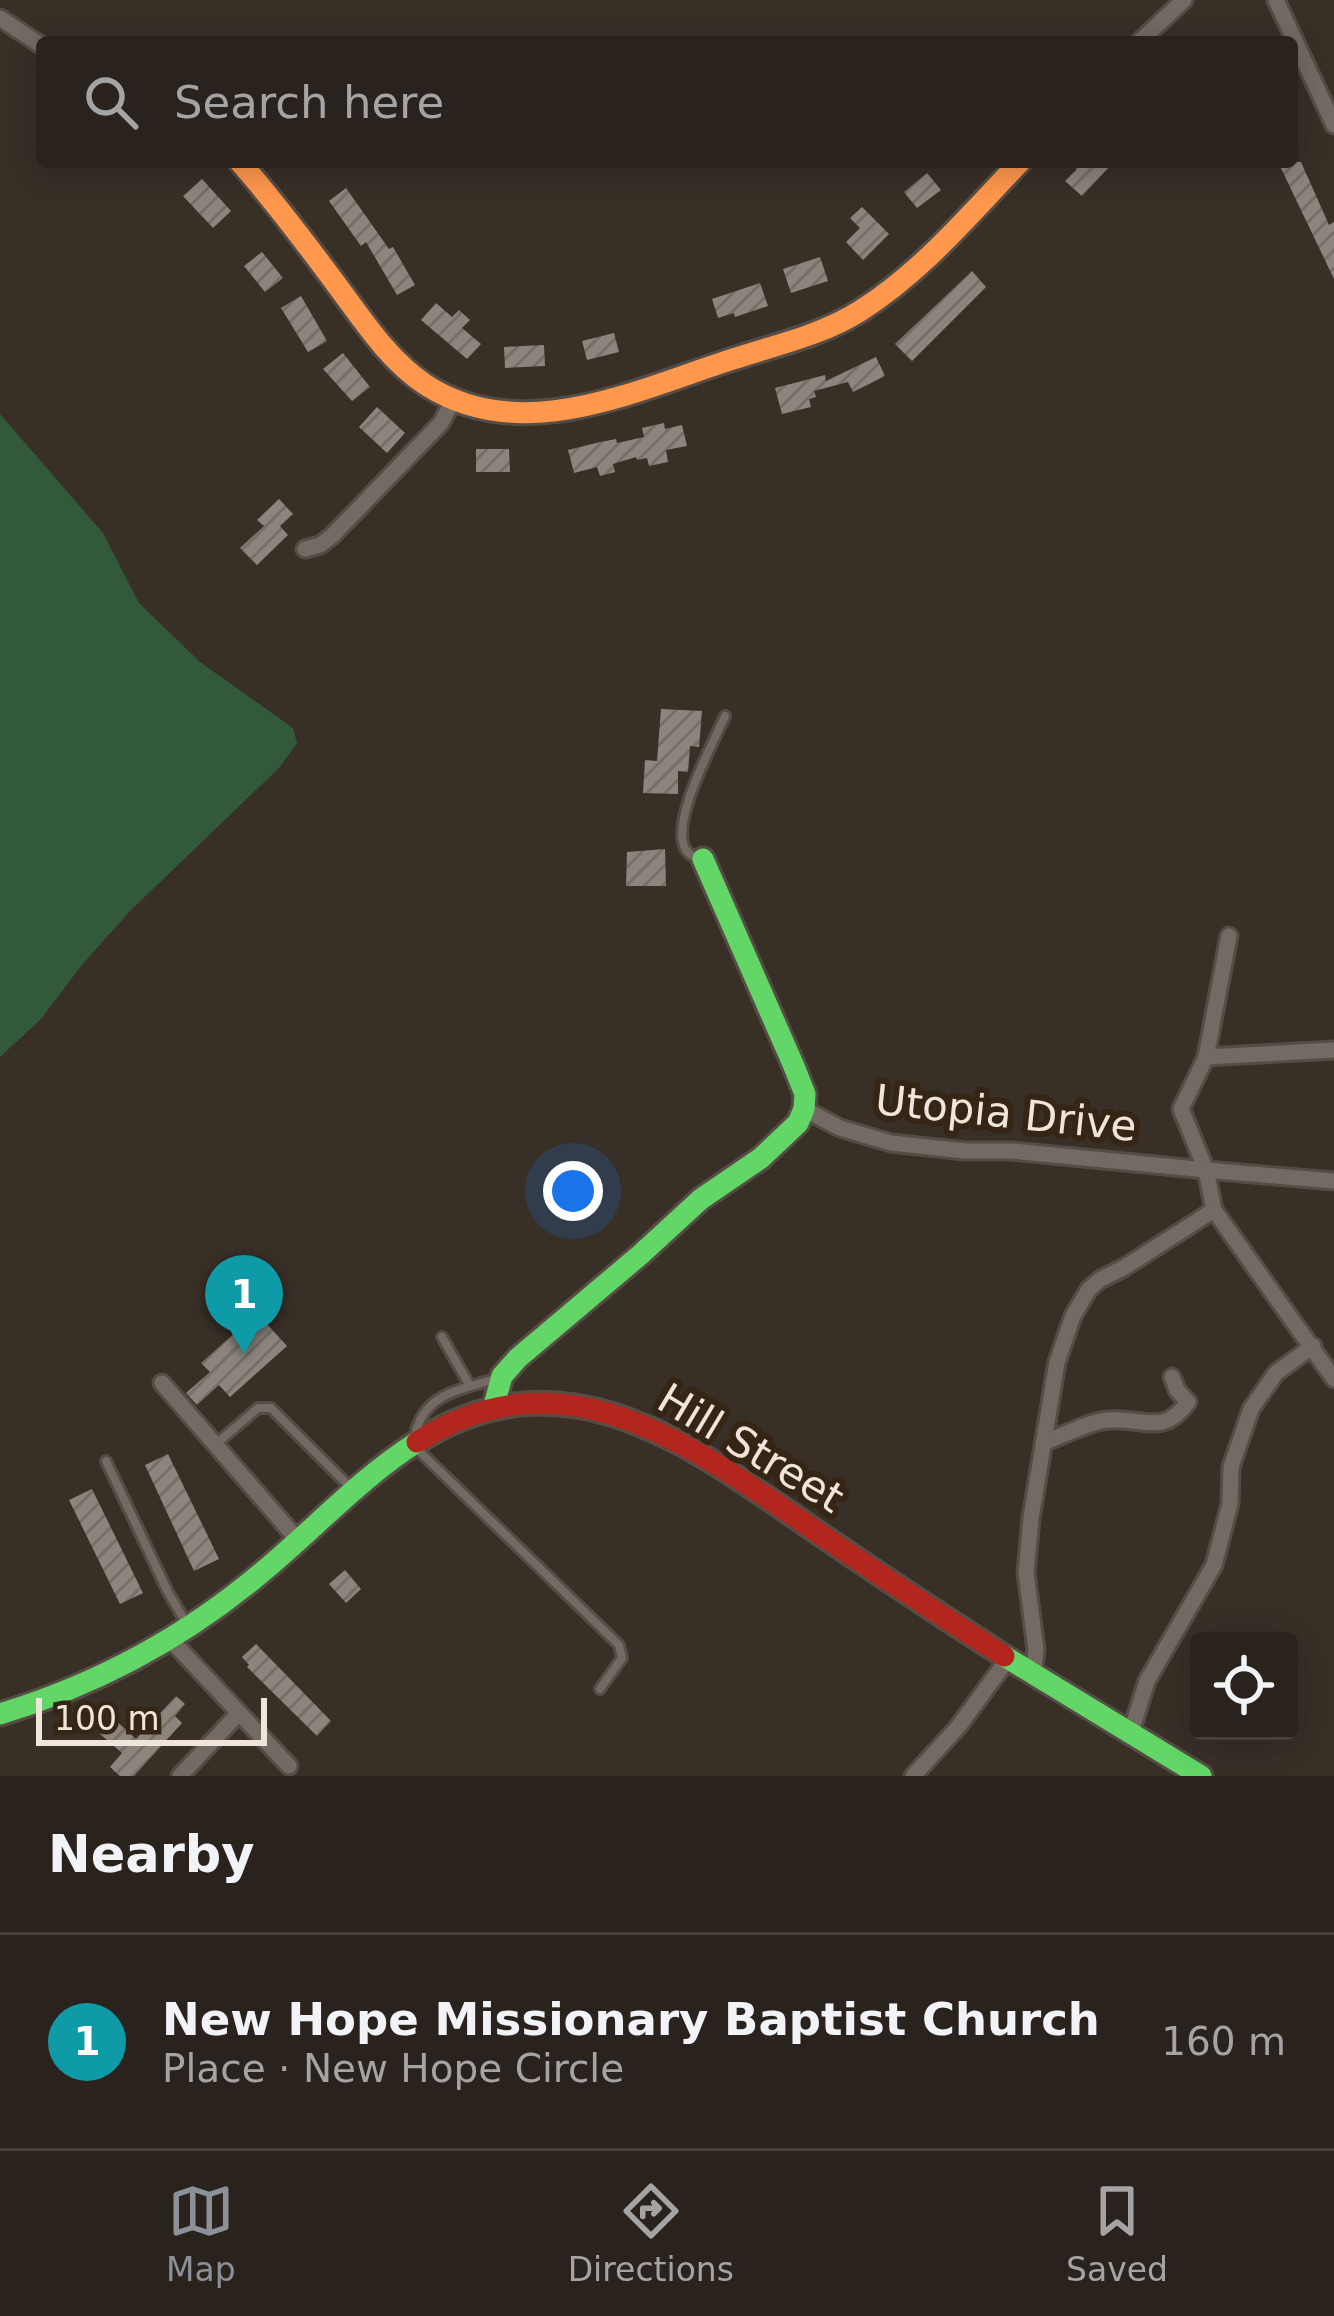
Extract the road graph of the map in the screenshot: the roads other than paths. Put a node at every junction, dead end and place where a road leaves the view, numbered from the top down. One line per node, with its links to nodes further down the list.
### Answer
1 (1184, 0): 4 (street)
2 (1276, 0): 5 (street)
3 (0, 18): 6 (street)
4 (1145, 36)
5 (1293, 36)
6 (36, 42)
7 (1298, 47): 8 (street)
8 (1334, 125)
9 (244, 168): 11 (street)
10 (1014, 168): 11 (street)
11 (454, 399): 12 (street)
12 (305, 549)
13 (725, 716): 14 (lane)
14 (704, 859): 18 (street)
15 (1229, 936): 17 (street)
16 (1334, 1050): 17 (street)
17 (1205, 1057): 19 (street)
18 (804, 1109): 19 (street, Utopia Drive); 24 (street)
19 (1206, 1170): 20 (street, Utopia Drive); 21 (street)
20 (1334, 1181)
21 (1214, 1210): 23 (street); 30 (street)
22 (442, 1336): 28 (lane)
23 (1313, 1346): 26 (street); 42 (street)
24 (502, 1376): 28 (lane); 29 (street)
25 (1172, 1377): 30 (street)
26 (1334, 1379)
27 (162, 1383): 32 (street)
28 (470, 1386): 31 (lane)
29 (494, 1409): 31 (street, Hill Street); 37 (street, Hill Street)
30 (1043, 1443): 38 (street)
31 (412, 1444): 34 (street, Hill Street); 39 (lane)
32 (215, 1445): 34 (lane); 35 (street)
33 (106, 1461): 36 (lane)
34 (353, 1490): 35 (street, Hill Street)
35 (297, 1539): 36 (street, Hill Street)
36 (179, 1633): 40 (street, Hill Street); 41 (street)
37 (1008, 1659): 38 (street, Hill Street); 45 (street)
38 (1034, 1674): 42 (street, Hill Street)
39 (599, 1690)
40 (0, 1714)
41 (238, 1714): 43 (street); 44 (street)
42 (1130, 1735): 46 (street, Hill Street)
43 (290, 1766)
44 (180, 1776)
45 (913, 1776)
46 (1201, 1776)

